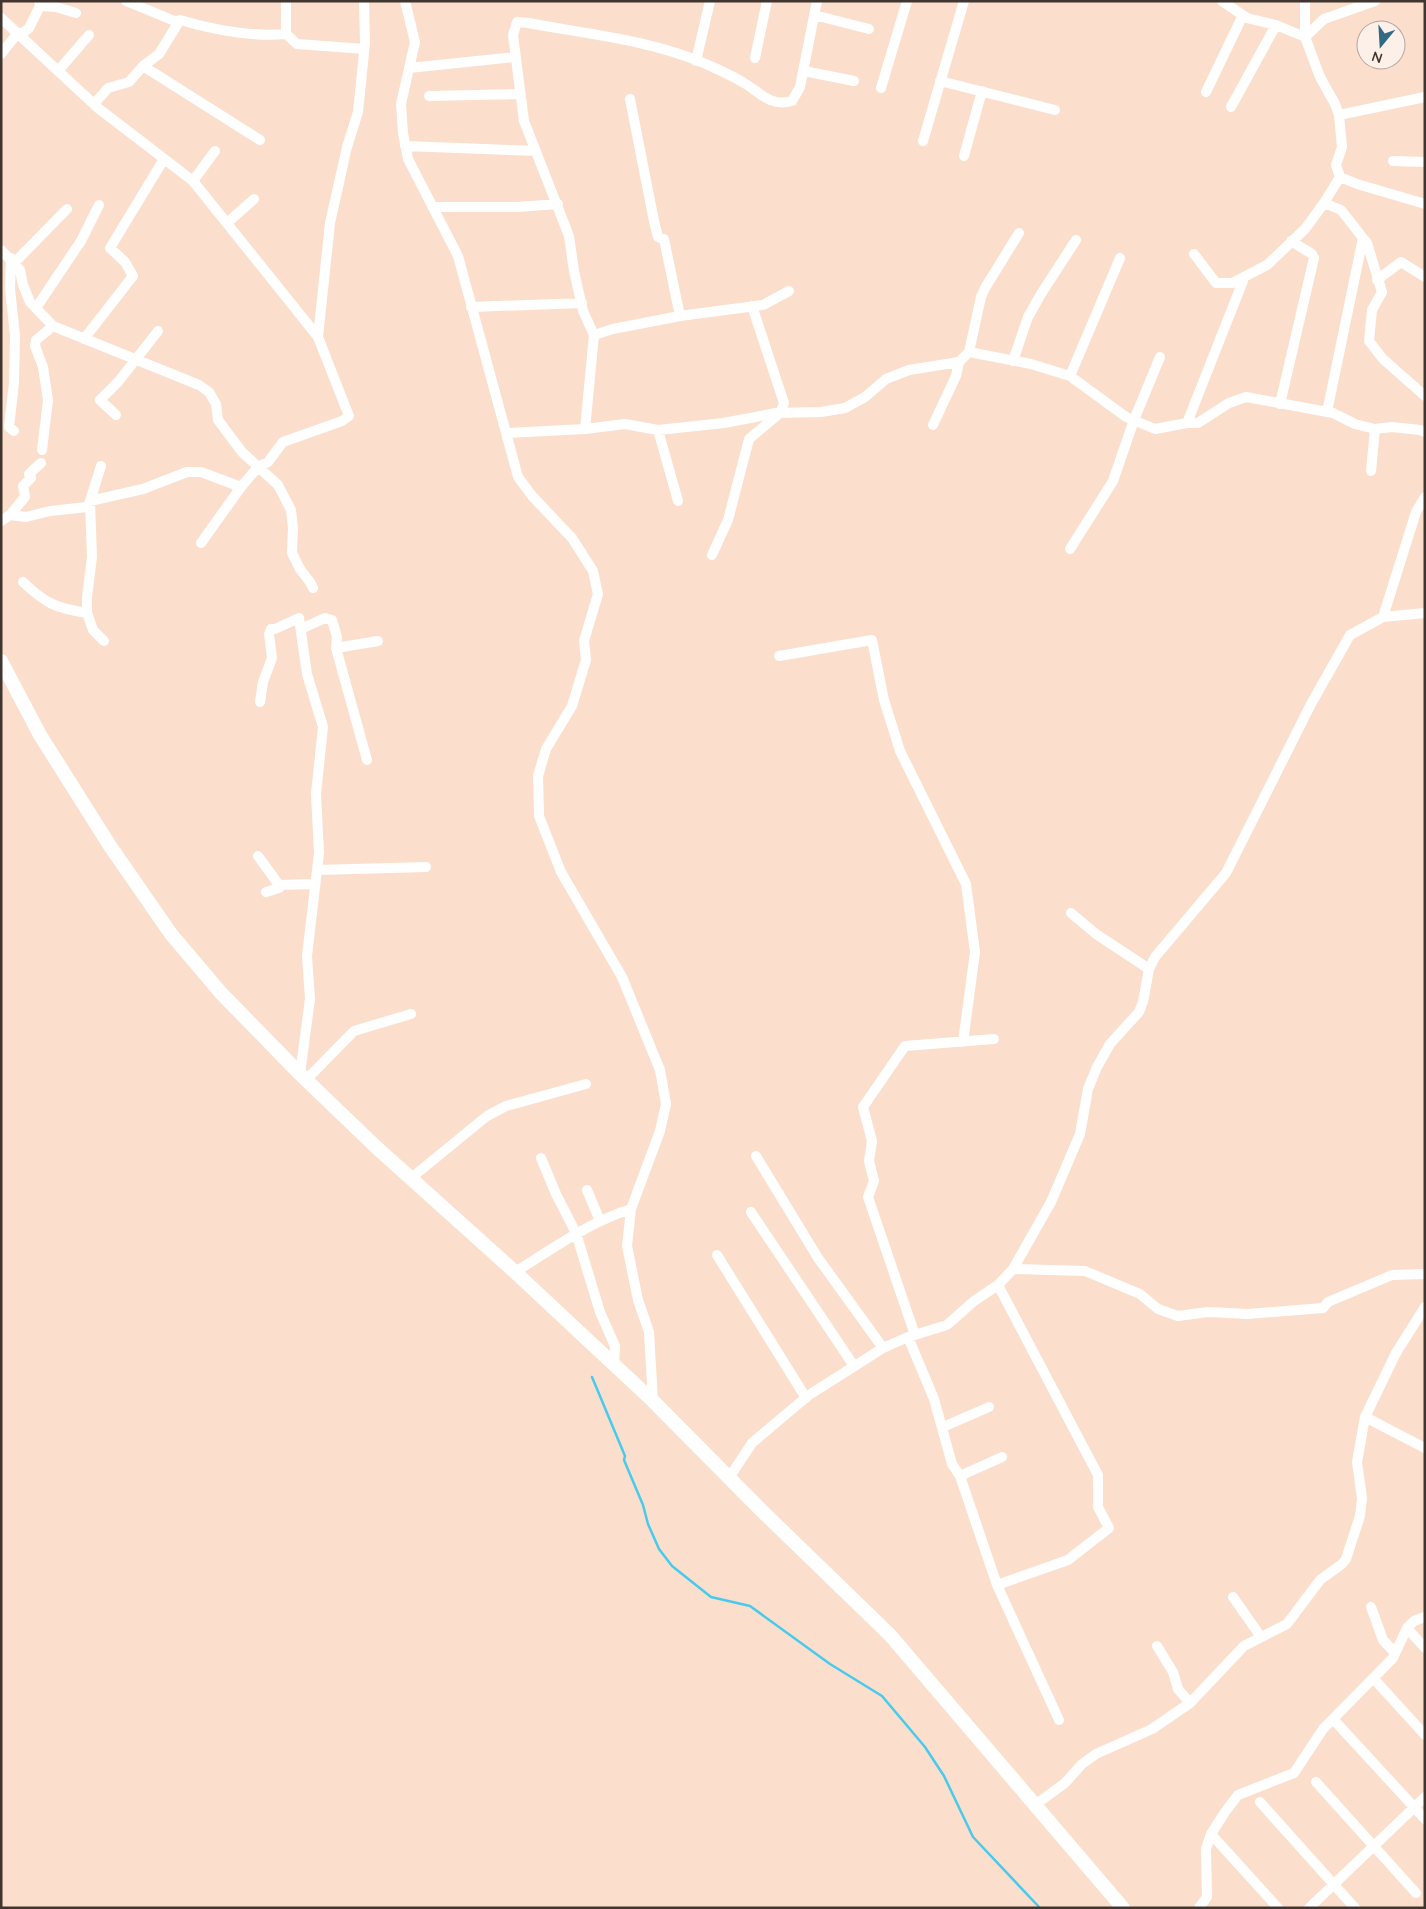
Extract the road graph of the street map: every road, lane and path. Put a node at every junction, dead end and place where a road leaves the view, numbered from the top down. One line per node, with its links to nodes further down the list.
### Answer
1 (126, 1): 21 (street)
2 (286, 1): 25 (street)
3 (364, 1): 28 (street)
4 (405, 1): 34 (street)
5 (710, 1): 32 (street)
6 (767, 1): 31 (street)
7 (817, 1): 17 (street)
8 (907, 1): 39 (street)
9 (964, 1): 38 (street)
10 (1222, 1): 18 (street)
11 (1305, 1): 27 (street)
12 (1338, 1): 19 (street)
13 (1375, 1): 19 (street)
14 (39, 4): 15 (street); 24 (street)
15 (58, 4): 16 (street)
16 (76, 13)
17 (814, 15): 23 (street); 36 (street)
18 (1243, 15): 22 (street); 41 (street)
19 (1336, 15): 27 (street)
20 (1, 18): 24 (street)
21 (178, 22): 25 (street); 33 (street)
22 (1276, 25): 27 (street); 47 (street)
23 (869, 29)
24 (17, 34): 29 (street); 35 (street)
25 (286, 34): 28 (street)
26 (89, 35): 35 (street)
27 (1305, 37): 49 (street)
28 (364, 49): 89 (street)
29 (1, 54)
30 (516, 57): 32 (street); 34 (street); 42 (street)
31 (756, 58)
32 (696, 60): 36 (street)
33 (144, 66): 46 (street); 50 (street)
34 (409, 68): 52 (street)
35 (58, 71): 46 (street)
36 (804, 71): 37 (street)
37 (854, 81)
38 (940, 81): 40 (street); 51 (street)
39 (882, 88)
40 (982, 91): 48 (street); 55 (street)
41 (1206, 92)
42 (520, 94): 43 (street); 53 (street)
43 (429, 96)
44 (1425, 97): 49 (street)
45 (630, 99): 85 (street)
46 (94, 104): 56 (street)
47 (1231, 106)
48 (1055, 110)
49 (1339, 115): 59 (street)
50 (260, 140)
51 (923, 141)
52 (405, 146): 53 (street); 66 (street)
53 (536, 151): 63 (street)
54 (214, 152): 60 (street)
55 (964, 156)
56 (164, 160): 60 (street); 90 (street)
57 (1393, 161): 58 (street)
58 (1425, 162)
59 (1340, 176): 62 (street); 64 (street)
60 (193, 181): 68 (street)
61 (254, 199): 68 (street)
62 (1324, 203): 70 (street); 72 (street)
63 (558, 204): 66 (street); 81 (street)
64 (1425, 204)
65 (99, 205): 84 (street)
66 (434, 207): 83 (street)
67 (68, 209): 76 (street)
68 (227, 223): 89 (street)
69 (1020, 232): 91 (street)
70 (1363, 238): 79 (street); 99 (street)
71 (1076, 240): 94 (street)
72 (1291, 241): 78 (street); 98 (street)
73 (1, 250): 76 (street)
74 (1194, 254): 78 (street)
75 (1120, 258): 96 (street)
76 (13, 260): 84 (street); 109 (street)
77 (1425, 277): 79 (street)
78 (1242, 278): 103 (street)
79 (1377, 280): 97 (street)
80 (789, 291): 82 (street)
81 (582, 303): 83 (street); 88 (street)
82 (752, 306): 85 (street); 100 (street)
83 (471, 307): 110 (street)
84 (36, 308): 86 (street)
85 (680, 316): 88 (street)
86 (53, 326): 90 (street); 111 (street)
87 (158, 331): 93 (street)
88 (594, 335): 105 (street)
89 (318, 337): 114 (street)
90 (84, 339): 93 (street)
91 (969, 352): 94 (street); 95 (street)
92 (1160, 357): 102 (street)
93 (135, 359): 101 (street); 114 (street)
94 (1013, 361): 96 (street)
95 (959, 362): 100 (street); 104 (street)
96 (1070, 376): 102 (street)
97 (1425, 396)
98 (1280, 404): 99 (street); 103 (street)
99 (1327, 412): 106 (street)
100 (780, 413): 108 (street); 123 (street)
101 (116, 415)
102 (1134, 420): 103 (street); 122 (street)
103 (1187, 423)
104 (933, 425)
105 (585, 429): 108 (street); 110 (street)
106 (1375, 429): 107 (street); 115 (street)
107 (1423, 429)
108 (658, 430): 119 (street)
109 (14, 431)
110 (507, 432): 154 (street)
111 (42, 450)
112 (41, 463): 120 (street)
113 (101, 466): 118 (street)
114 (258, 467): 116 (street); 125 (street)
115 (1371, 471)
116 (241, 488): 118 (street); 121 (street)
117 (1425, 496): 128 (street)
118 (90, 501): 120 (street); 126 (street)
119 (678, 501)
120 (5, 518)
121 (201, 543)
122 (1070, 549)
123 (712, 555)
124 (23, 582): 126 (street)
125 (312, 588)
126 (87, 613): 131 (street)
127 (1425, 613): 128 (street)
128 (1383, 617): 144 (street)
129 (301, 629): 132 (street); 135 (street); 139 (street)
130 (378, 640): 132 (street)
131 (104, 641)
132 (336, 648): 136 (street)
133 (779, 656): 147 (street)
134 (1, 661): 148 (main road)
135 (260, 702)
136 (367, 760)
137 (258, 856): 141 (street)
138 (426, 868): 139 (street)
139 (317, 870): 140 (street)
140 (315, 884): 141 (street); 148 (street)
141 (279, 886): 142 (street)
142 (266, 892)
143 (1071, 913): 144 (street)
144 (1149, 969): 159 (street)
145 (412, 1014): 148 (street)
146 (994, 1039): 147 (street)
147 (963, 1042): 164 (street)
148 (303, 1077): 152 (main road)
149 (586, 1084): 152 (street)
150 (756, 1156): 165 (street)
151 (541, 1158): 157 (street)
152 (410, 1179): 160 (main road)
153 (586, 1190): 156 (street)
154 (631, 1209): 156 (street); 169 (street)
155 (752, 1212): 167 (street)
156 (600, 1221): 157 (street)
157 (576, 1233): 160 (street); 166 (street)
158 (717, 1255): 168 (street)
159 (1013, 1269): 161 (street); 162 (street)
160 (515, 1272): 166 (main road)
161 (1425, 1274)
162 (998, 1285): 164 (street); 177 (street)
163 (1425, 1307): 171 (street)
164 (911, 1336): 165 (street); 172 (street)
165 (883, 1348): 167 (street)
166 (614, 1365): 169 (main road)
167 (854, 1366): 168 (street)
168 (806, 1398): 176 (street)
169 (653, 1401): 176 (main road)
170 (989, 1407): 172 (street)
171 (1365, 1417): 173 (street); 182 (street)
172 (943, 1427): 175 (street)
173 (1425, 1448)
174 (1002, 1458): 175 (street)
175 (960, 1476): 177 (street)
176 (729, 1478): 194 (main road)
177 (997, 1585): 189 (street)
178 (1233, 1597): 182 (street)
179 (1371, 1607): 185 (street)
180 (1425, 1617): 181 (street)
181 (1407, 1628): 184 (street); 185 (street)
182 (1261, 1637): 187 (street)
183 (1157, 1646): 187 (street)
184 (1425, 1648)
185 (1396, 1652): 186 (street)
186 (1374, 1678): 188 (street); 190 (street)
187 (1190, 1703): 194 (street)
188 (1333, 1719): 195 (street); 197 (street)
189 (1059, 1720)
190 (1425, 1735)
191 (1316, 1782): 198 (street)
192 (1425, 1798): 195 (street)
193 (1260, 1802): 199 (street)
194 (1035, 1805): 201 (main road)
195 (1414, 1808): 196 (street); 198 (street)
196 (1425, 1819)
197 (1210, 1834): 202 (street); 203 (street)
198 (1374, 1846): 199 (street); 200 (street)
199 (1334, 1884): 204 (street); 205 (street)
200 (1416, 1893)
201 (1123, 1908)
202 (1199, 1908)
203 (1278, 1908)
204 (1309, 1908)
205 (1354, 1908)

